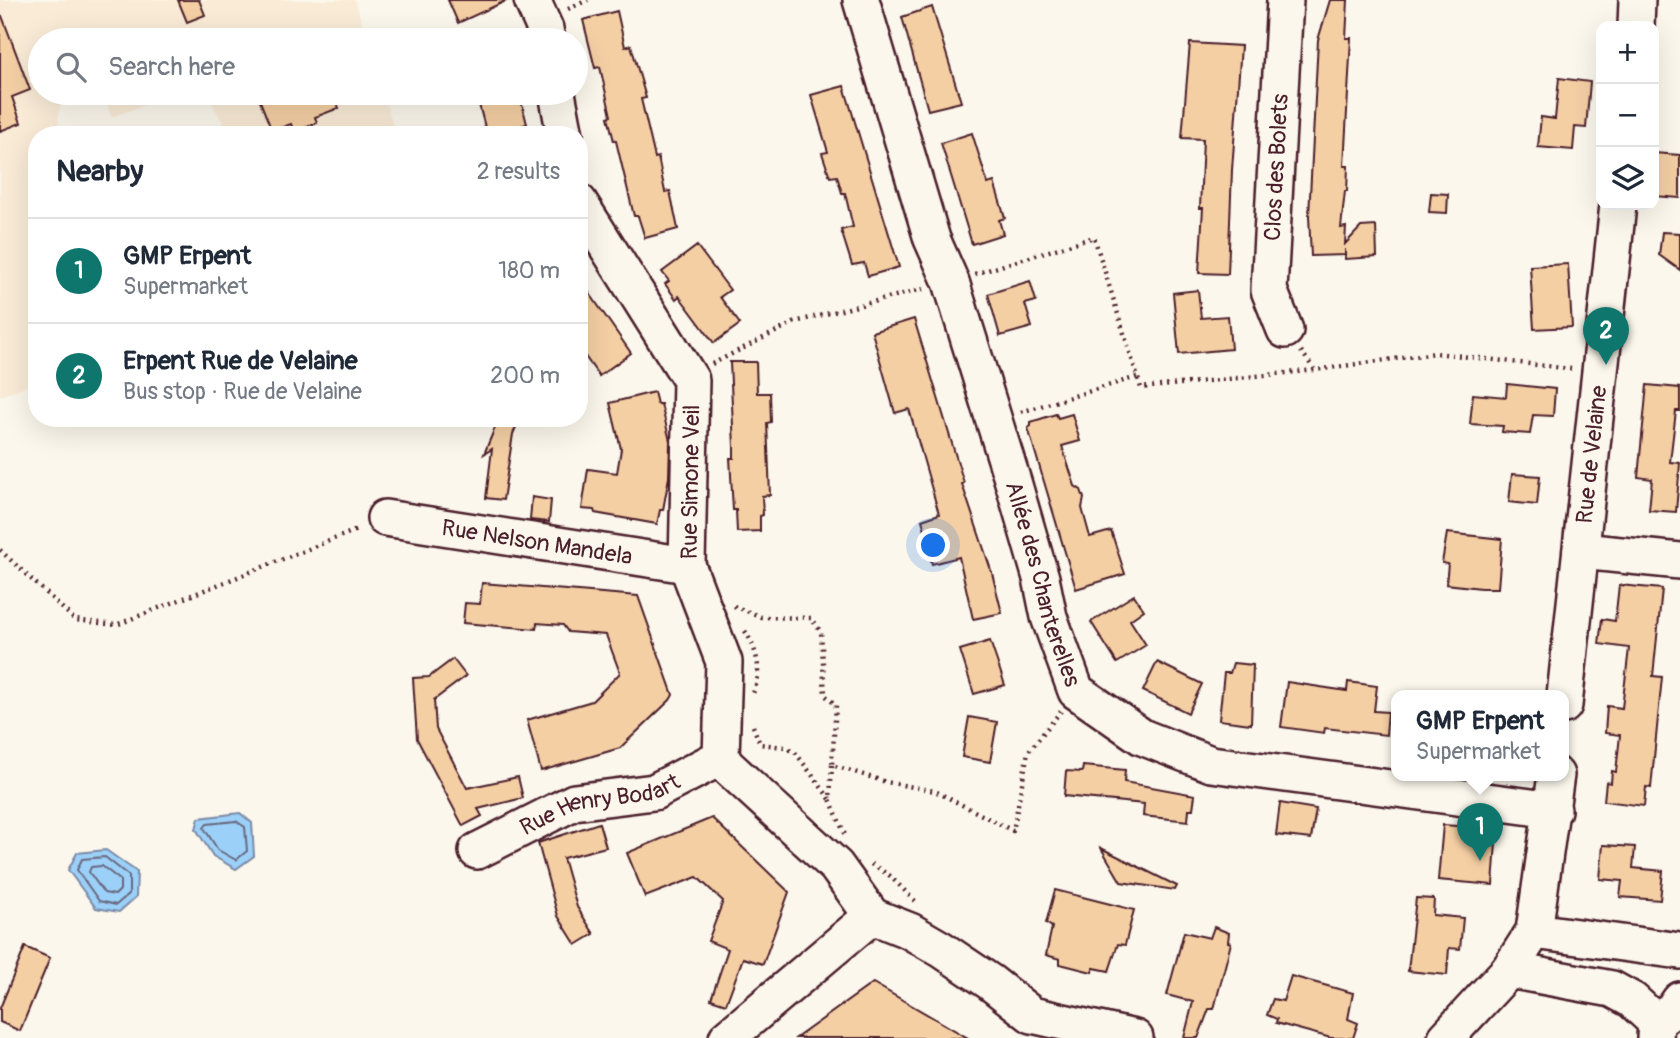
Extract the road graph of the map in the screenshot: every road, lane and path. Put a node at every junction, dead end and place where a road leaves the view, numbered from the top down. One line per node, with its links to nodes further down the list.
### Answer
1 (532, 0): 6 (street)
2 (861, 0): 11 (street, Allée des Chanterelles)
3 (1285, 0): 12 (street, Clos des Bolets)
4 (1637, 0): 5 (street)
5 (1636, 21)
6 (545, 28)
7 (559, 105): 8 (street)
8 (563, 126)
9 (1617, 210): 13 (street, Rue de Velaine)
10 (588, 222): 15 (street, Rue Simone Veil)
11 (951, 282): 14 (path); 15 (path); 16 (street, Allée des Chanterelles)
12 (1285, 330)
13 (1600, 372): 14 (path); 19 (street, Rue de Velaine)
14 (1137, 377): 16 (path)
15 (691, 380): 21 (street, Rue Simone Veil)
16 (994, 420): 26 (street, Allée des Chanterelles)
17 (385, 518): 18 (path); 21 (street, Rue Nelson Mandela)
18 (0, 550)
19 (1581, 551): 20 (street); 25 (street, Rue de Velaine)
20 (1680, 561)
21 (691, 575): 22 (path); 29 (street, Rue Simone Veil)
22 (735, 606): 23 (path); 30 (path)
23 (738, 619)
24 (744, 628): 27 (path)
25 (1566, 690)
26 (1076, 691): 30 (path); 33 (street, Allée des Chanterelles)
27 (747, 703)
28 (750, 716): 32 (path)
29 (721, 757): 35 (street, Rue Henry Bodart); 37 (street)
30 (832, 765): 32 (path)
31 (1555, 781): 33 (street)
32 (830, 799): 34 (path)
33 (1553, 810): 39 (street)
34 (848, 841)
35 (477, 851)
36 (861, 858): 38 (path)
37 (872, 916): 38 (street); 44 (street)
38 (910, 931): 43 (street)
39 (1534, 931): 40 (street); 41 (street)
40 (1680, 951)
41 (1509, 970): 42 (street); 46 (street)
42 (1664, 1020)
43 (1029, 1026): 45 (street)
44 (727, 1038)
45 (1135, 1038)
46 (1446, 1038)

